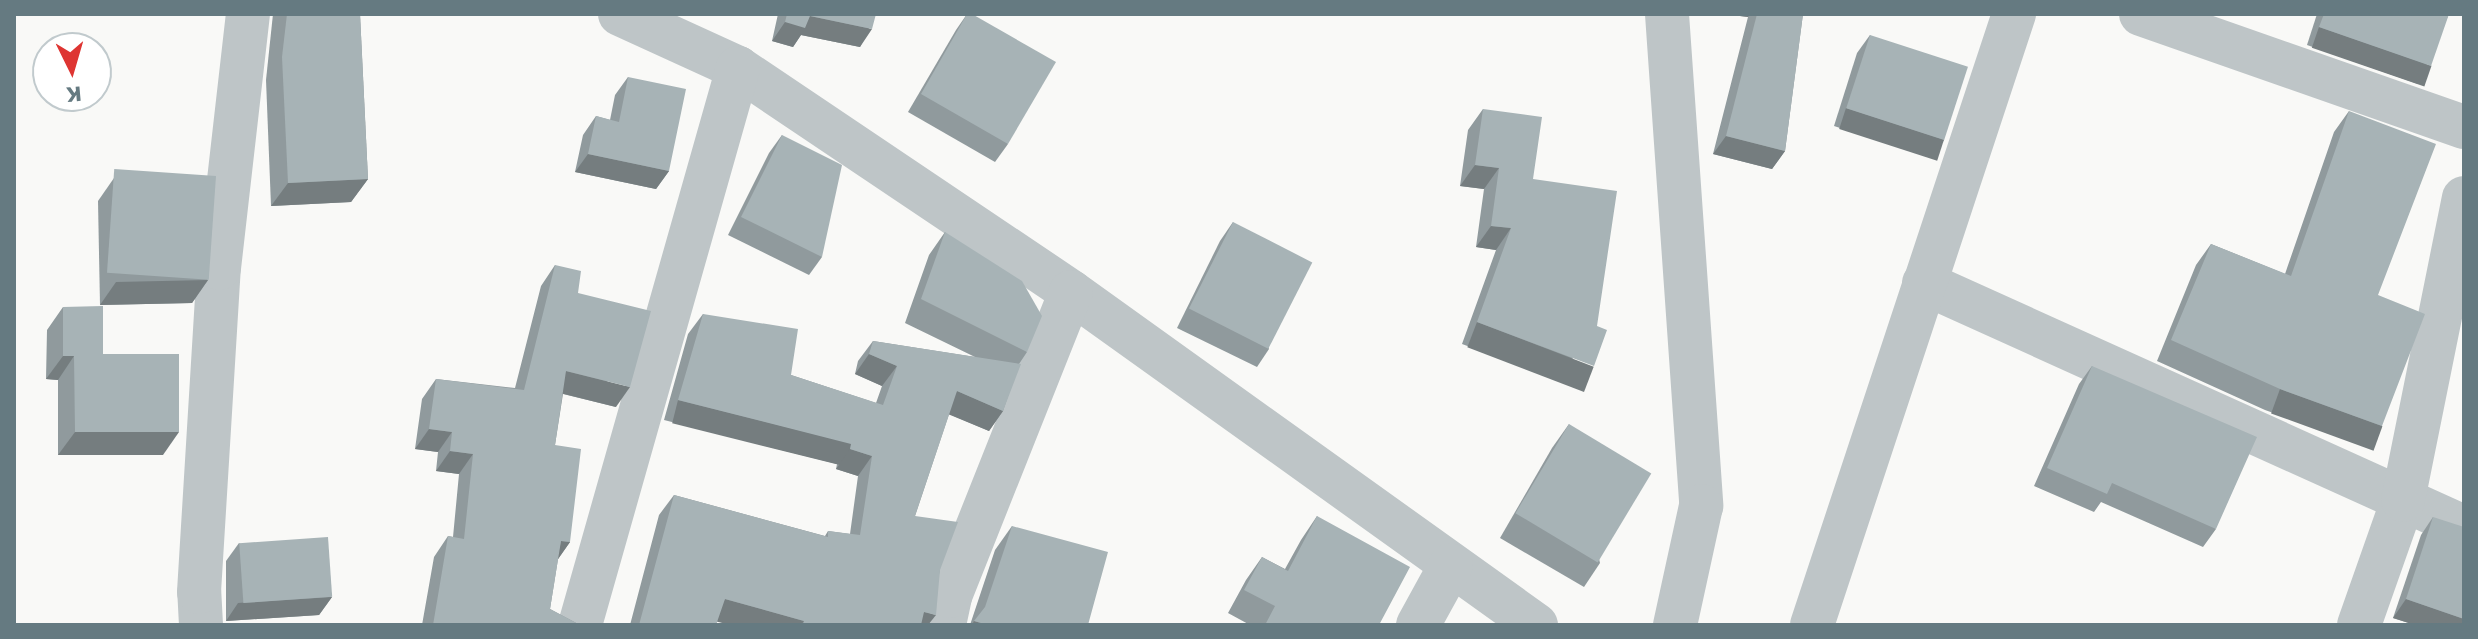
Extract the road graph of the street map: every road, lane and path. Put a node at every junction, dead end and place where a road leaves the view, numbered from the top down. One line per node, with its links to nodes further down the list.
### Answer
1 (248, 14): 14 (street)
2 (620, 14): 6 (street)
3 (1667, 14): 19 (street)
4 (2014, 14): 9 (street)
5 (2141, 14): 7 (street)
6 (738, 68): 10 (street); 15 (street)
7 (2464, 127)
8 (2464, 198): 11 (street)
9 (1924, 283): 11 (street); 20 (street)
10 (1071, 292): 13 (street); 16 (street)
11 (2403, 500): 12 (street); 21 (street)
12 (2464, 527)
13 (1451, 565): 17 (street); 18 (street)
14 (201, 625)
15 (580, 625)
16 (944, 625)
17 (1418, 625)
18 (1536, 625)
19 (1675, 625)
20 (1812, 625)
21 (2359, 625)

